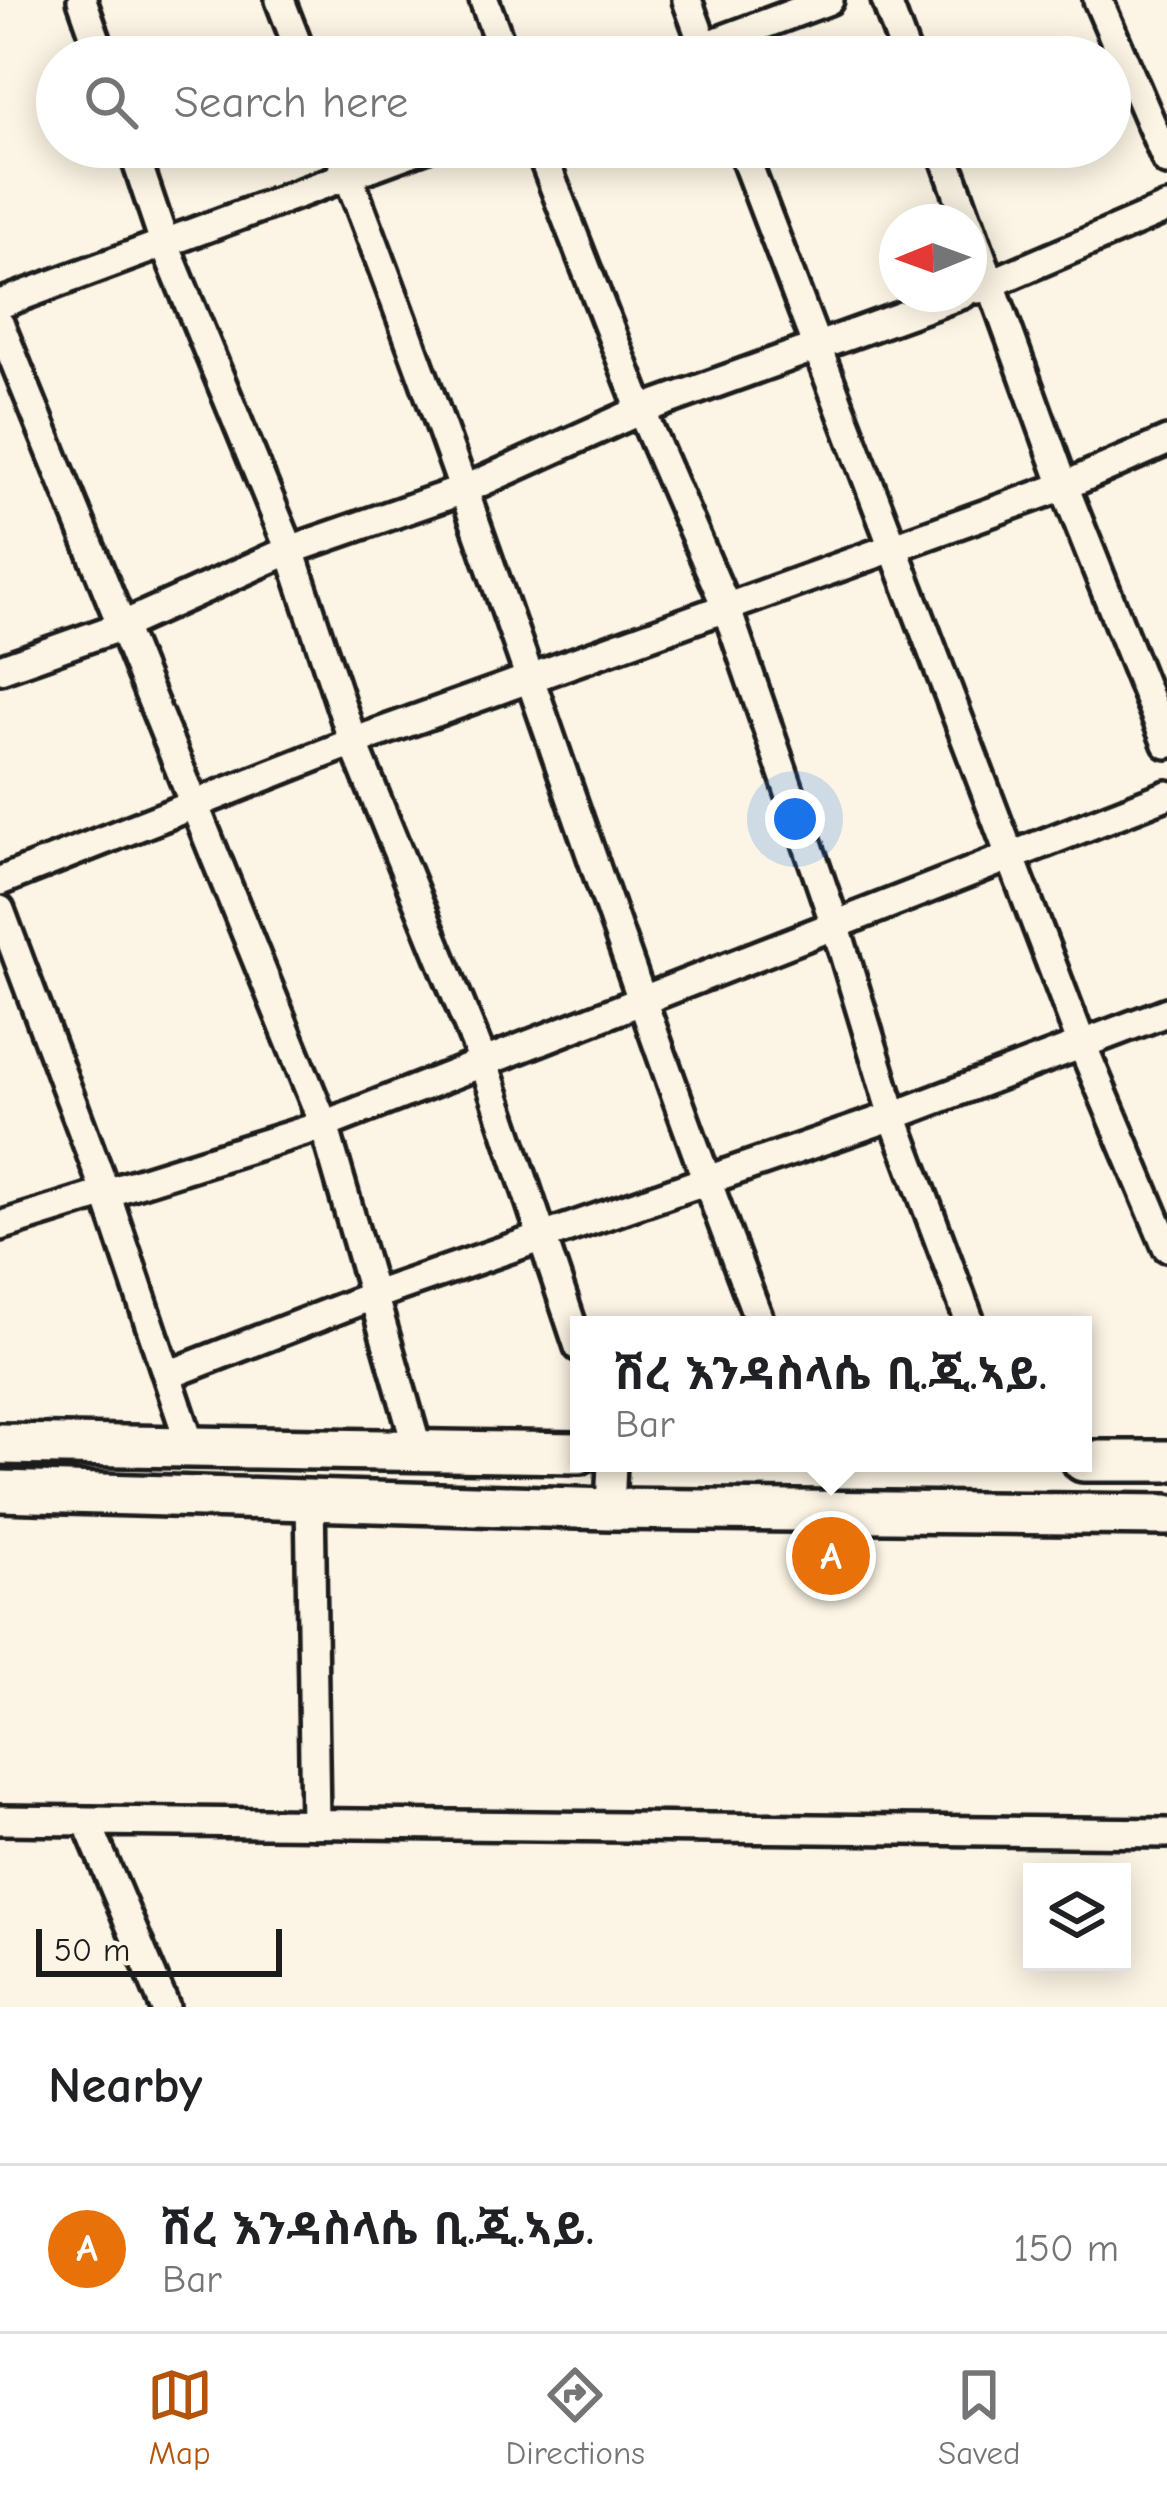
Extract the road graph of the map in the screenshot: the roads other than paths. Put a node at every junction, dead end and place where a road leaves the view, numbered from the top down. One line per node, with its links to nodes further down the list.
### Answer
1 (82, 0): 8 (street)
2 (280, 0): 9 (street)
3 (484, 0): 10 (street)
4 (687, 0): 11 (street)
5 (829, 0): 12 (street)
6 (886, 0): 13 (street)
7 (1098, 0): 14 (street)
8 (94, 36)
9 (294, 36)
10 (497, 36)
11 (700, 36)
12 (744, 36)
13 (899, 36)
14 (1113, 36)
15 (1131, 77): 16 (street)
16 (1167, 161)
17 (139, 168): 25 (street)
18 (326, 168): 25 (street)
19 (346, 168): 35 (street)
20 (547, 168): 32 (street)
21 (748, 168): 31 (street)
22 (948, 168): 23 (street)
23 (962, 204)
24 (1167, 208): 26 (street)
25 (165, 245): 27 (street); 37 (street)
26 (987, 284)
27 (0, 304)
28 (914, 312): 31 (street)
29 (984, 312): 34 (street)
30 (0, 325): 39 (street)
31 (813, 349): 32 (street); 36 (street)
32 (641, 410): 35 (street); 38 (street)
33 (1167, 441): 34 (street)
34 (1064, 486): 36 (street); 43 (street)
35 (466, 489): 37 (street); 41 (street)
36 (895, 542): 38 (street); 46 (street)
37 (290, 550): 39 (street); 42 (street)
38 (725, 604): 41 (street); 49 (street)
39 (118, 627): 40 (street); 45 (street)
40 (0, 669)
41 (533, 676): 42 (street); 50 (street)
42 (353, 742): 45 (street); 53 (street)
43 (1167, 744)
44 (1167, 795): 46 (street)
45 (199, 806): 47 (street); 55 (street)
46 (1011, 859): 49 (street); 52 (street)
47 (0, 881)
48 (0, 910): 57 (street)
49 (836, 927): 50 (street); 54 (street)
50 (641, 997): 53 (street); 56 (street)
51 (1167, 1012): 52 (street)
52 (1082, 1042): 54 (street); 60 (street)
53 (484, 1066): 55 (street); 59 (street)
54 (893, 1116): 56 (street); 63 (street)
55 (324, 1125): 57 (street); 61 (street)
56 (706, 1180): 59 (street); 62 (street)
57 (107, 1196): 58 (street); 65 (street)
58 (0, 1226)
59 (545, 1239): 61 (street); 64 (street)
60 (1167, 1247)
61 (371, 1296): 65 (street); 69 (street)
62 (758, 1316)
63 (968, 1316)
64 (570, 1318)
65 (168, 1375): 67 (street)
66 (0, 1444): 67 (main road)
67 (191, 1447): 68 (main road)
68 (257, 1448): 69 (main road); 75 (main road)
69 (418, 1450): 70 (main road)
70 (570, 1453)
71 (1092, 1461): 72 (main road)
72 (1167, 1461)
73 (612, 1472): 77 (street)
74 (0, 1491): 75 (main road)
75 (254, 1496): 76 (main road)
76 (310, 1496): 77 (main road); 81 (street)
77 (610, 1509): 78 (main road)
78 (1167, 1515)
79 (0, 1820): 80 (street)
80 (87, 1822): 81 (street); 83 (street)
81 (315, 1824): 82 (street)
82 (1167, 1833)
83 (165, 2007)

